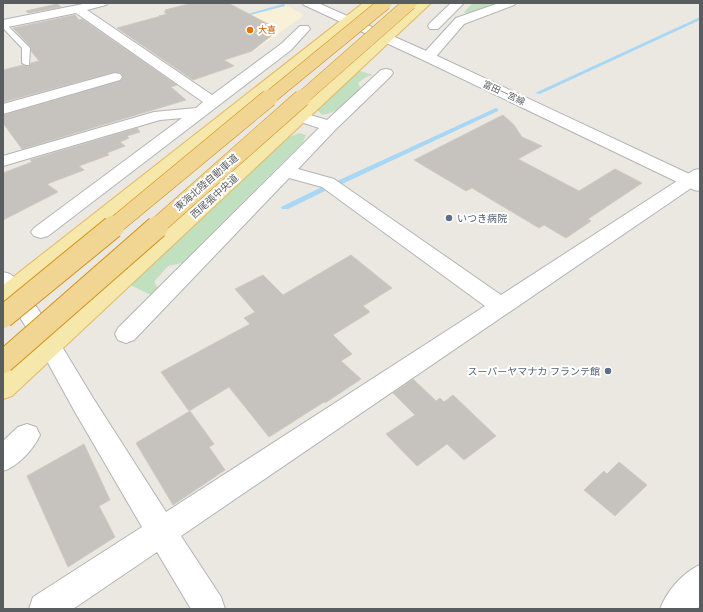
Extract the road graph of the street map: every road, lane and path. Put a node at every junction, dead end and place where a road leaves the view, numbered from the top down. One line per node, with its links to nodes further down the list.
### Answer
1 (102, 3): 9 (street)
2 (308, 3): 11 (street, 富田一宮線)
3 (370, 3): 11 (main road)
4 (385, 3): 32 (highway, bridge)
5 (410, 3): 35 (highway, 東海北陸自動車道, bridge)
6 (425, 3): 16 (main road, 西尾張中央道)
7 (458, 3): 10 (street)
8 (510, 3): 12 (street)
9 (78, 9): 13 (street); 21 (street)
10 (445, 16): 12 (street); 14 (street)
11 (348, 21): 16 (street, 富田一宮線); 22 (main road)
12 (460, 21): 17 (street)
13 (3, 24): 18 (lane)
14 (434, 26)
15 (304, 29): 21 (street)
16 (386, 38): 17 (street, 富田一宮線); 24 (main road, 西尾張中央道)
17 (428, 57): 28 (street, 富田一宮線)
18 (26, 63)
19 (386, 73): 25 (street)
20 (115, 77): 23 (street)
21 (210, 103): 22 (street); 26 (street); 29 (street)
22 (243, 104): 30 (main road)
23 (3, 109)
24 (300, 117): 25 (street); 34 (main road, 西尾張中央道)
25 (330, 126): 27 (street)
26 (3, 161)
27 (285, 171): 31 (street); 33 (street)
28 (696, 180): 31 (street)
29 (41, 232)
30 (6, 287): 34 (street)
31 (502, 306): 39 (street)
32 (3, 317)
33 (126, 334)
34 (50, 346): 36 (main road, 西尾張中央道); 39 (street)
35 (3, 362)
36 (3, 389)
37 (27, 435): 38 (street)
38 (3, 459)
39 (162, 532): 40 (street); 41 (street)
40 (45, 609)
41 (209, 609)

